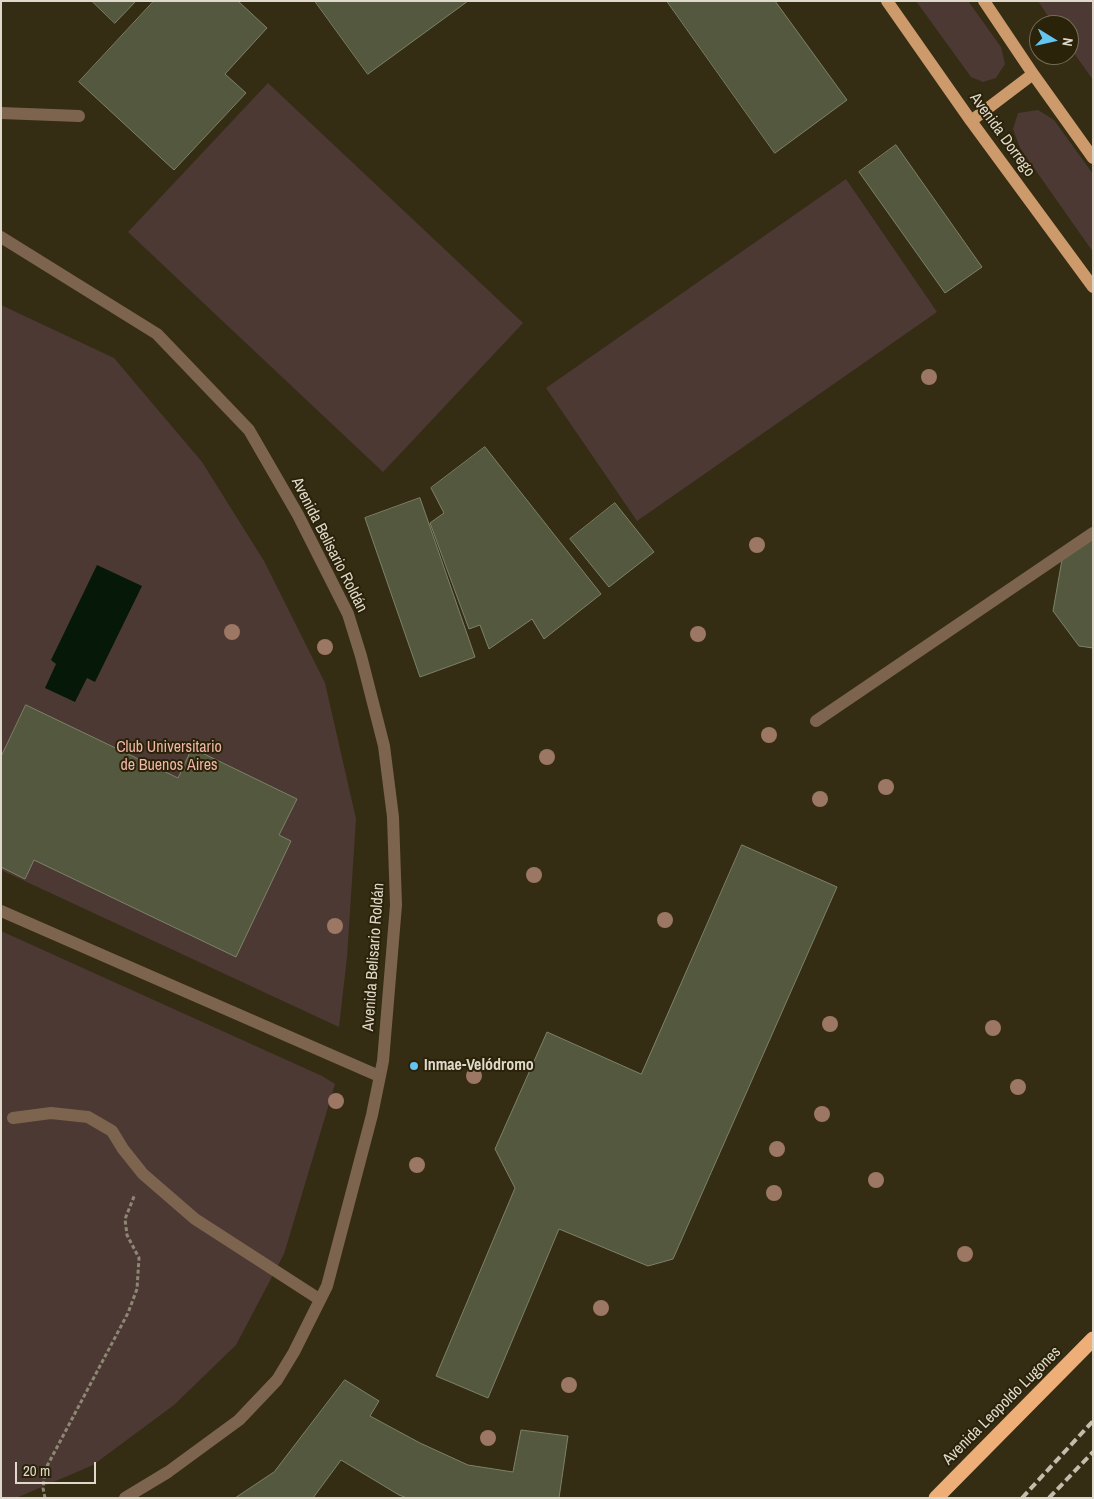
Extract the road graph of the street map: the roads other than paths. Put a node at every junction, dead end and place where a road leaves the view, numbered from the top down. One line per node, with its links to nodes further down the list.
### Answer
1 (887, 1): 6 (main road, Avenida Dorrego)
2 (984, 1): 3 (main road)
3 (1033, 74): 6 (main road); 7 (main road)
4 (1, 113): 5 (street)
5 (78, 116)
6 (971, 121): 9 (main road, Avenida Dorrego)
7 (1093, 158)
8 (1, 237): 13 (street, Avenida Belisario Roldán)
9 (1093, 287)
10 (1093, 533): 11 (street)
11 (816, 721)
12 (1, 912): 13 (street)
13 (379, 1076): 15 (street, Avenida Belisario Roldán)
14 (13, 1118): 15 (street)
15 (319, 1299): 17 (street, Avenida Belisario Roldán)
16 (1093, 1339): 18 (highway, Avenida Leopoldo Lugones)
17 (125, 1498)
18 (936, 1498)

